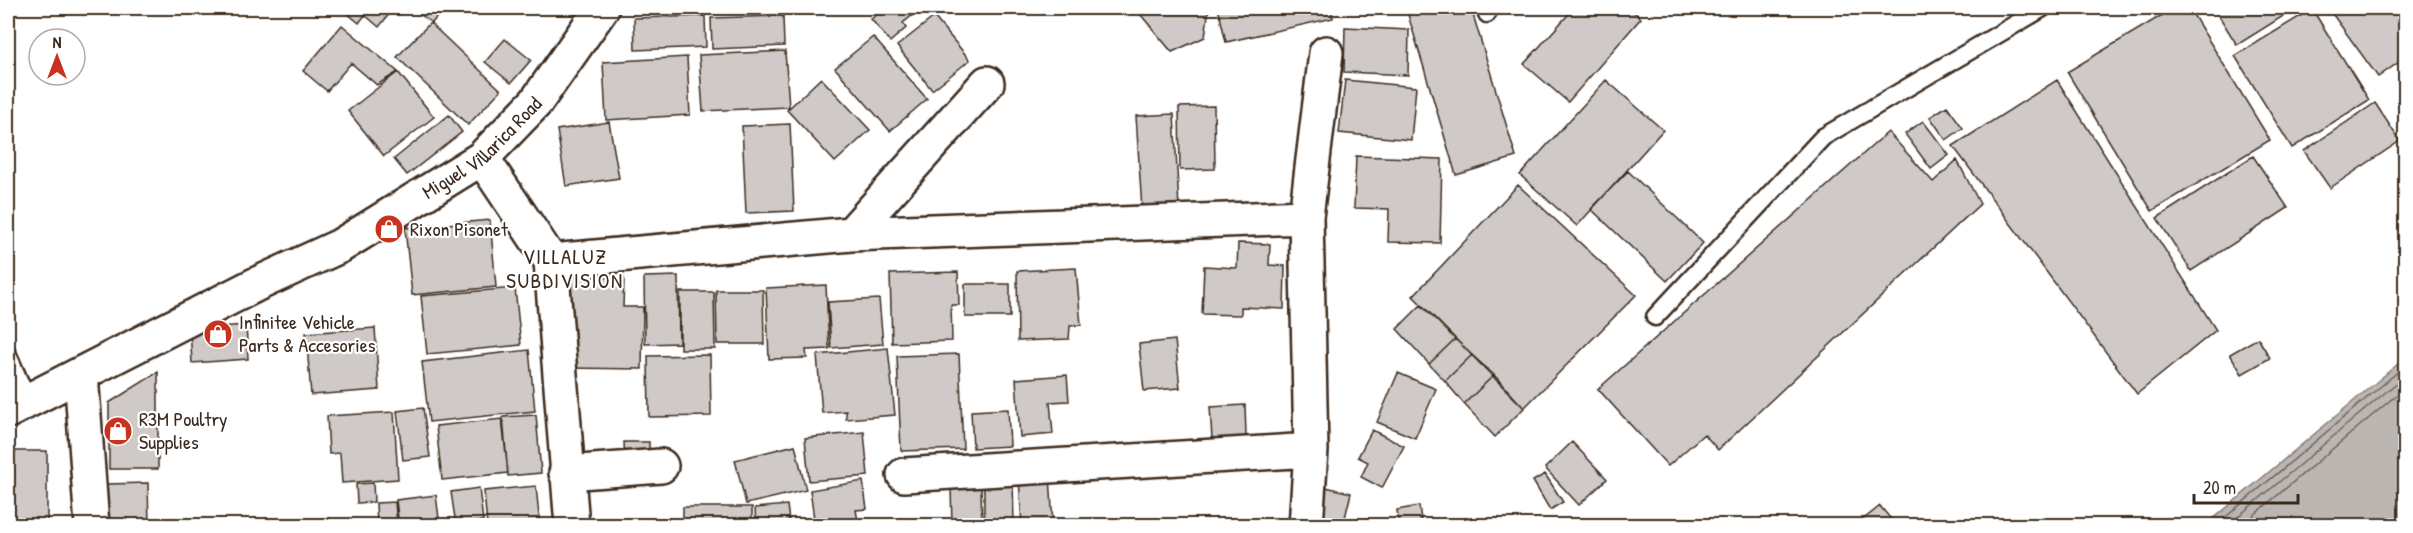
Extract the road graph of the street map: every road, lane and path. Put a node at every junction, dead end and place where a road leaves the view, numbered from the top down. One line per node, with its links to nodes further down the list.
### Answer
1 (602, 8): 5 (street, Miguel Villarica Road)
2 (2043, 8): 9 (lane)
3 (1326, 53): 6 (street)
4 (987, 83): 7 (street)
5 (482, 158): 8 (street); 11 (street, Miguel Villarica Road)
6 (1306, 218): 7 (street); 13 (street)
7 (851, 234): 8 (street)
8 (551, 261): 15 (street)
9 (1655, 317)
10 (8, 355): 12 (lane)
11 (81, 374): 12 (street, Miguel Villarica Road); 17 (street)
12 (18, 406)
13 (1311, 450): 16 (street); 19 (street)
14 (661, 466): 15 (street)
15 (566, 473): 18 (street)
16 (904, 475)
17 (92, 525)
18 (572, 525)
19 (1306, 525)

